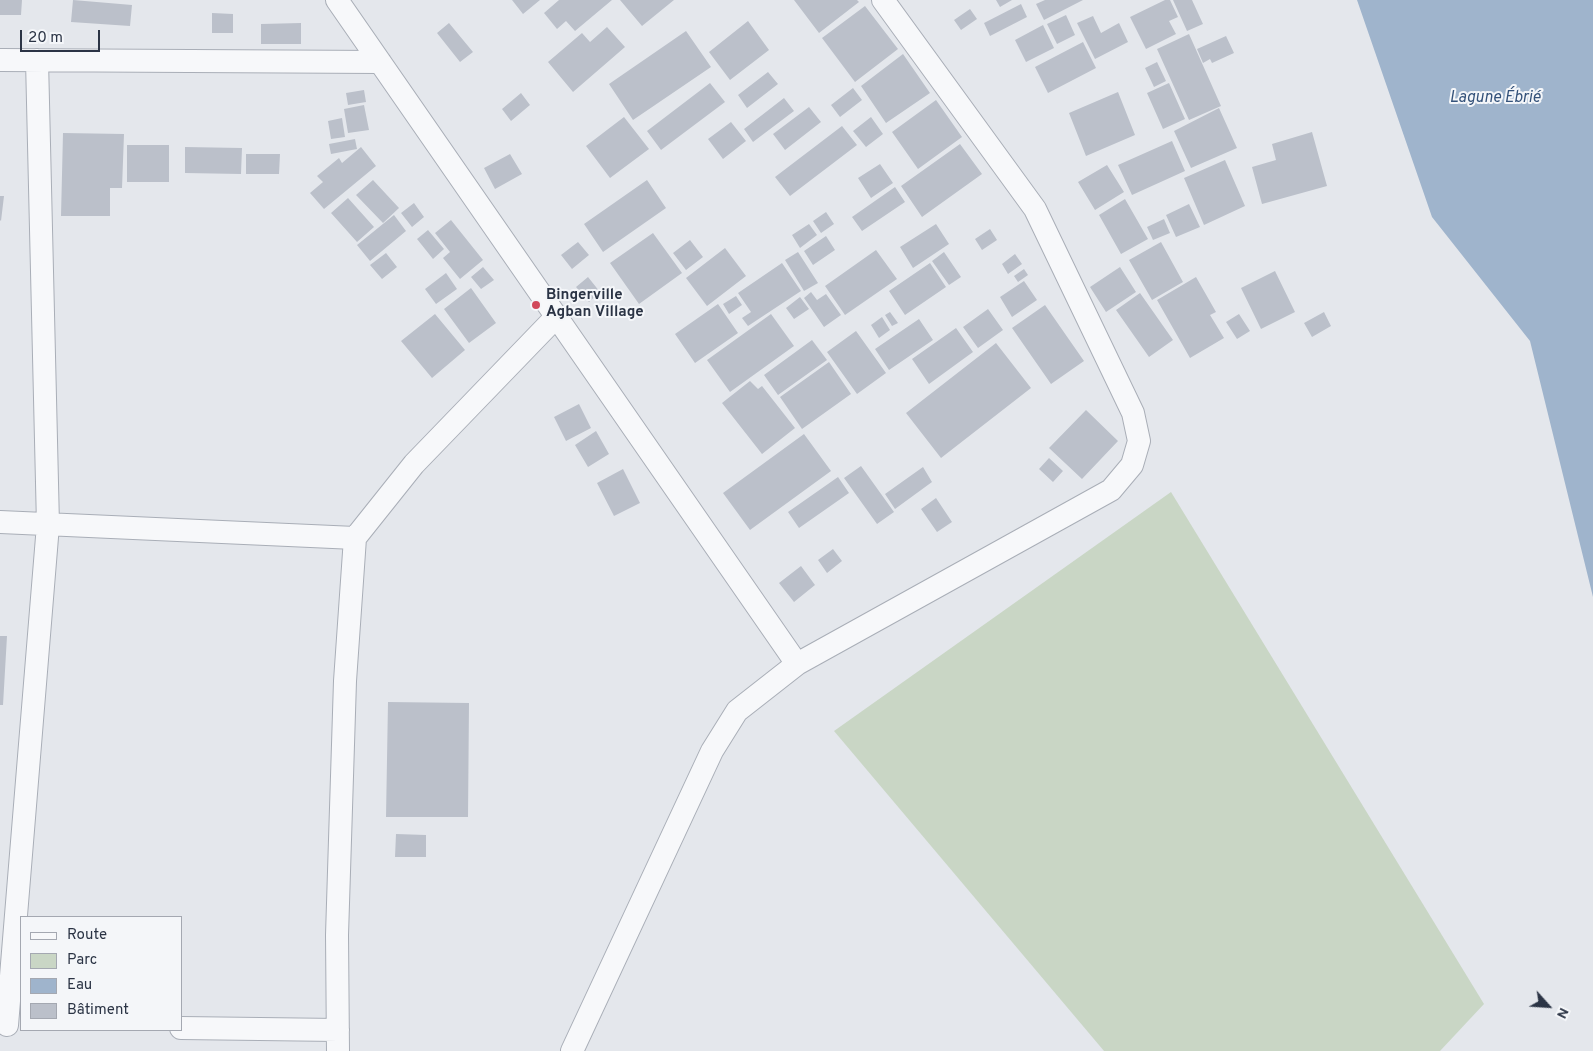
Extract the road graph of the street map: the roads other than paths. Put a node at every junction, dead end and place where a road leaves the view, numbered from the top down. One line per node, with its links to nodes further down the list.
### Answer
1 (337, 0): 5 (street)
2 (883, 0): 10 (street)
3 (0, 60): 4 (street)
4 (37, 60): 5 (street); 8 (street)
5 (380, 62): 6 (street)
6 (556, 317): 9 (street); 10 (street)
7 (0, 522): 8 (street)
8 (48, 524): 9 (street); 11 (street)
9 (355, 538): 13 (street)
10 (798, 664): 14 (street)
11 (9, 1025)
12 (182, 1028): 13 (street)
13 (338, 1040)
14 (572, 1051)

